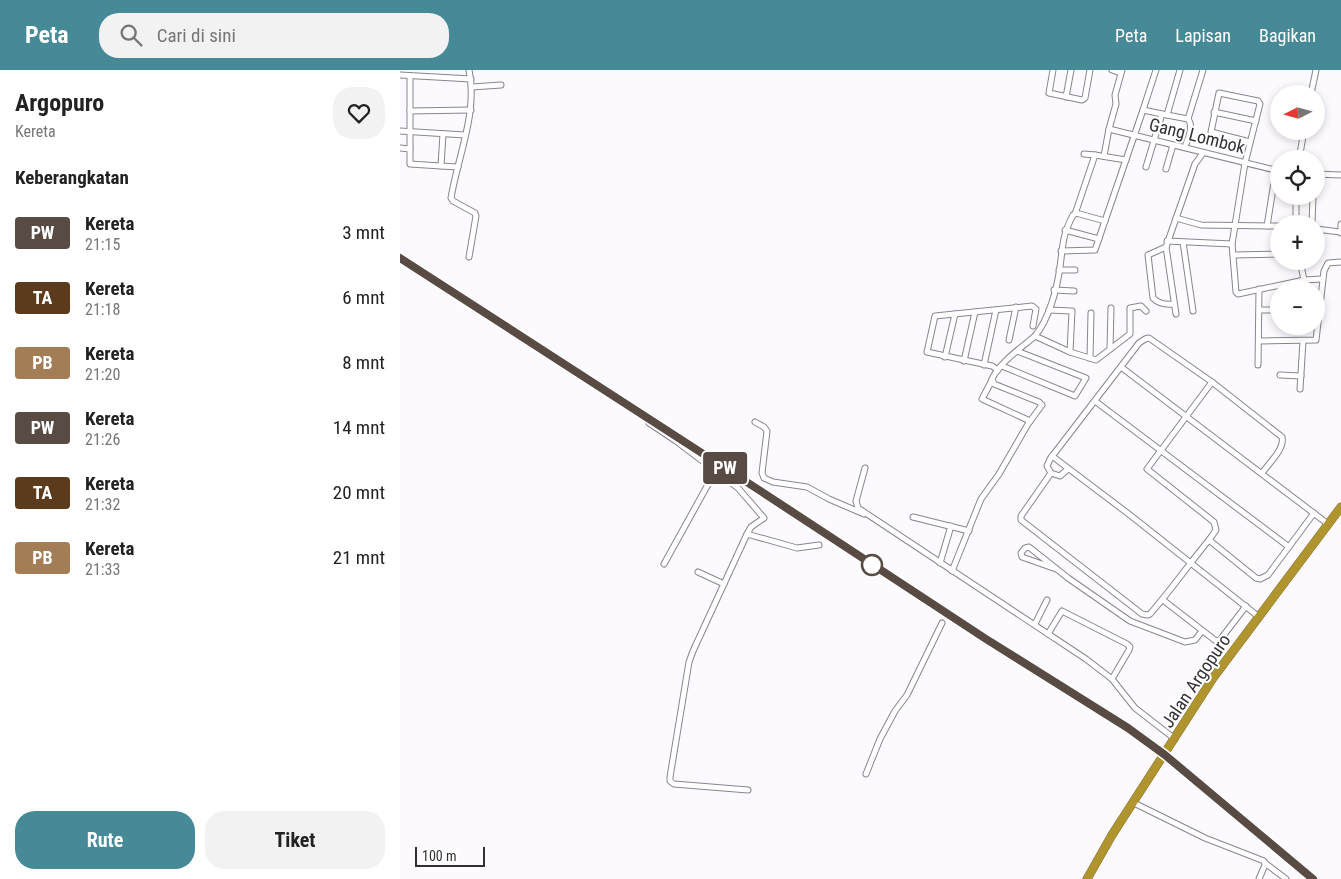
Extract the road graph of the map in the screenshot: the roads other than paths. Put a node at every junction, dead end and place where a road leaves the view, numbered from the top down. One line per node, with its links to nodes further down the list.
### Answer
1 (469, 70): 14 (street)
2 (1053, 70): 18 (street)
3 (1071, 70): 18 (street)
4 (1090, 70): 18 (street)
5 (1112, 70): 10 (street)
6 (1156, 70): 20 (street)
7 (1180, 70): 23 (street)
8 (1203, 70): 24 (street)
9 (1316, 70): 16 (street)
10 (1121, 71): 26 (street)
11 (417, 73): 13 (street); 14 (street)
12 (400, 75): 13 (street)
13 (410, 76): 21 (street)
14 (471, 79): 17 (street)
15 (502, 85): 17 (street)
16 (1313, 85)
17 (472, 86): 19 (street)
18 (1066, 97)
19 (471, 110): 21 (street); 31 (street)
20 (1143, 110): 23 (street); 30 (street)
21 (410, 111): 28 (street)
22 (1214, 112): 25 (street); 25 (street); 33 (street)
23 (1165, 114): 24 (street); 32 (street)
24 (1188, 119): 35 (street)
25 (1256, 121): 33 (street)
26 (1109, 129): 30 (street, Gang Lombok); 42 (street)
27 (400, 131): 28 (street)
28 (410, 132): 29 (street); 37 (street)
29 (443, 134): 31 (street); 46 (street)
30 (1134, 134): 32 (street, Gang Lombok); 43 (street)
31 (465, 135): 47 (street)
32 (1154, 140): 34 (street, Gang Lombok); 48 (street)
33 (1250, 142): 44 (street)
34 (1173, 144): 35 (street, Gang Lombok); 50 (street)
35 (1185, 147): 38 (street, Gang Lombok)
36 (400, 148): 37 (street)
37 (410, 149): 46 (street)
38 (1194, 150): 39 (street, Gang Lombok); 45 (street)
39 (1203, 153): 44 (street, Gang Lombok); 45 (street)
40 (1084, 154): 41 (street)
41 (1095, 155): 42 (street); 54 (street)
42 (1104, 156): 43 (street)
43 (1126, 160): 56 (street)
44 (1245, 163): 49 (street, Gang Lombok); 58 (street)
45 (1195, 164): 55 (street)
46 (441, 166): 47 (street)
47 (458, 167): 71 (street)
48 (1146, 167)
49 (1270, 168)
50 (1166, 169)
51 (1325, 174): 52 (street)
52 (1341, 175)
53 (1271, 205): 59 (street)
54 (1074, 214): 56 (street); 60 (street)
55 (1176, 218): 58 (street); 64 (street)
56 (1105, 221): 63 (street)
57 (1341, 224): 62 (street)
58 (1234, 226): 59 (street); 66 (street)
59 (1267, 226)
60 (1066, 230): 63 (street); 68 (street)
61 (1325, 230): 62 (street)
62 (1341, 232)
63 (1099, 239): 68 (street)
64 (1167, 241): 65 (street); 67 (street)
65 (1183, 242): 66 (street); 90 (street)
66 (1232, 244): 70 (street)
67 (1166, 247): 82 (street); 82 (street)
68 (1061, 251): 73 (street)
69 (1270, 254): 70 (street)
70 (1233, 255): 79 (street)
71 (469, 257)
72 (1341, 262): 76 (street)
73 (1060, 270): 74 (street); 80 (street)
74 (1075, 270)
75 (1302, 270): 77 (street)
76 (1322, 279): 77 (street)
77 (1304, 280)
78 (1270, 287): 79 (street)
79 (1259, 289): 87 (street)
80 (1054, 290): 81 (street); 86 (street)
81 (1074, 291)
82 (1174, 304): 94 (street)
83 (1016, 307): 85 (street); 95 (street); 98 (street)
84 (1112, 308): 101 (street)
85 (996, 310): 91 (street); 107 (street)
86 (1049, 310): 97 (street); 103 (street)
87 (1260, 310): 88 (street); 99 (street)
88 (1270, 310)
89 (1146, 311): 101 (street)
90 (1192, 311)
91 (975, 312): 92 (street); 106 (street)
92 (955, 314): 104 (street); 104 (street)
93 (1091, 314): 105 (street)
94 (1176, 314)
95 (1033, 326)
96 (1317, 335): 100 (street)
97 (1035, 336): 102 (street); 103 (street)
98 (1009, 340)
99 (1260, 341): 100 (street); 108 (street)
100 (1303, 341): 112 (street)
101 (1110, 349): 105 (street)
102 (1017, 351): 110 (street); 110 (street)
103 (1070, 352): 105 (street)
104 (946, 357): 106 (street)
105 (1090, 358)
106 (964, 361): 107 (street)
107 (984, 365): 110 (street)
108 (1258, 365)
109 (1121, 367): 114 (street); 116 (street); 117 (street)
110 (1000, 368): 113 (street)
111 (1280, 375): 112 (street)
112 (1301, 376): 115 (street)
113 (992, 379): 118 (street); 118 (street)
114 (1212, 382): 117 (street); 127 (street)
115 (1300, 389)
116 (1095, 400): 121 (street); 122 (street)
117 (1186, 417): 121 (street); 127 (street)
118 (1030, 421): 134 (street)
119 (755, 422): 131 (street)
120 (649, 423): 125 (street)
121 (1161, 450): 136 (street); 138 (street)
122 (1052, 456): 124 (street); 126 (street)
123 (865, 468): 131 (street)
124 (1068, 469): 126 (street); 139 (street)
125 (716, 470): 135 (street); 141 (street)
126 (1051, 473): 147 (street)
127 (1262, 473): 129 (street)
128 (1341, 507): 132 (highway, Jalan Argopuro)
129 (1314, 513): 132 (street); 138 (street)
130 (913, 517): 133 (street)
131 (874, 519): 140 (street)
132 (1328, 524): 149 (highway, Jalan Argopuro)
133 (951, 526): 134 (street); 140 (street)
134 (969, 531): 143 (street)
135 (747, 534): 137 (street); 145 (street)
136 (1209, 540): 138 (street); 139 (street)
137 (819, 545)
138 (1289, 547)
139 (1190, 562): 147 (street); 148 (street)
140 (940, 563): 143 (street)
141 (664, 564)
142 (1056, 569): 142 (street); 152 (street)
143 (952, 571): 151 (street)
144 (698, 572): 145 (street)
145 (724, 584): 157 (street)
146 (1048, 600): 151 (street)
147 (1163, 600): 152 (street)
148 (1246, 606): 149 (street); 152 (street)
149 (1259, 617): 155 (highway, Jalan Argopuro)
150 (942, 623): 156 (street)
151 (1035, 624): 153 (street)
152 (1202, 631)
153 (1048, 634): 154 (street); 154 (street)
154 (1112, 679): 155 (street)
155 (1175, 739): 158 (highway, Jalan Argopuro)
156 (866, 774)
157 (748, 790)
158 (1134, 803): 159 (street); 160 (highway, Jalan Argopuro)
159 (1266, 863): 161 (street); 162 (street)
160 (1087, 879)
161 (1259, 879)
162 (1286, 879)

